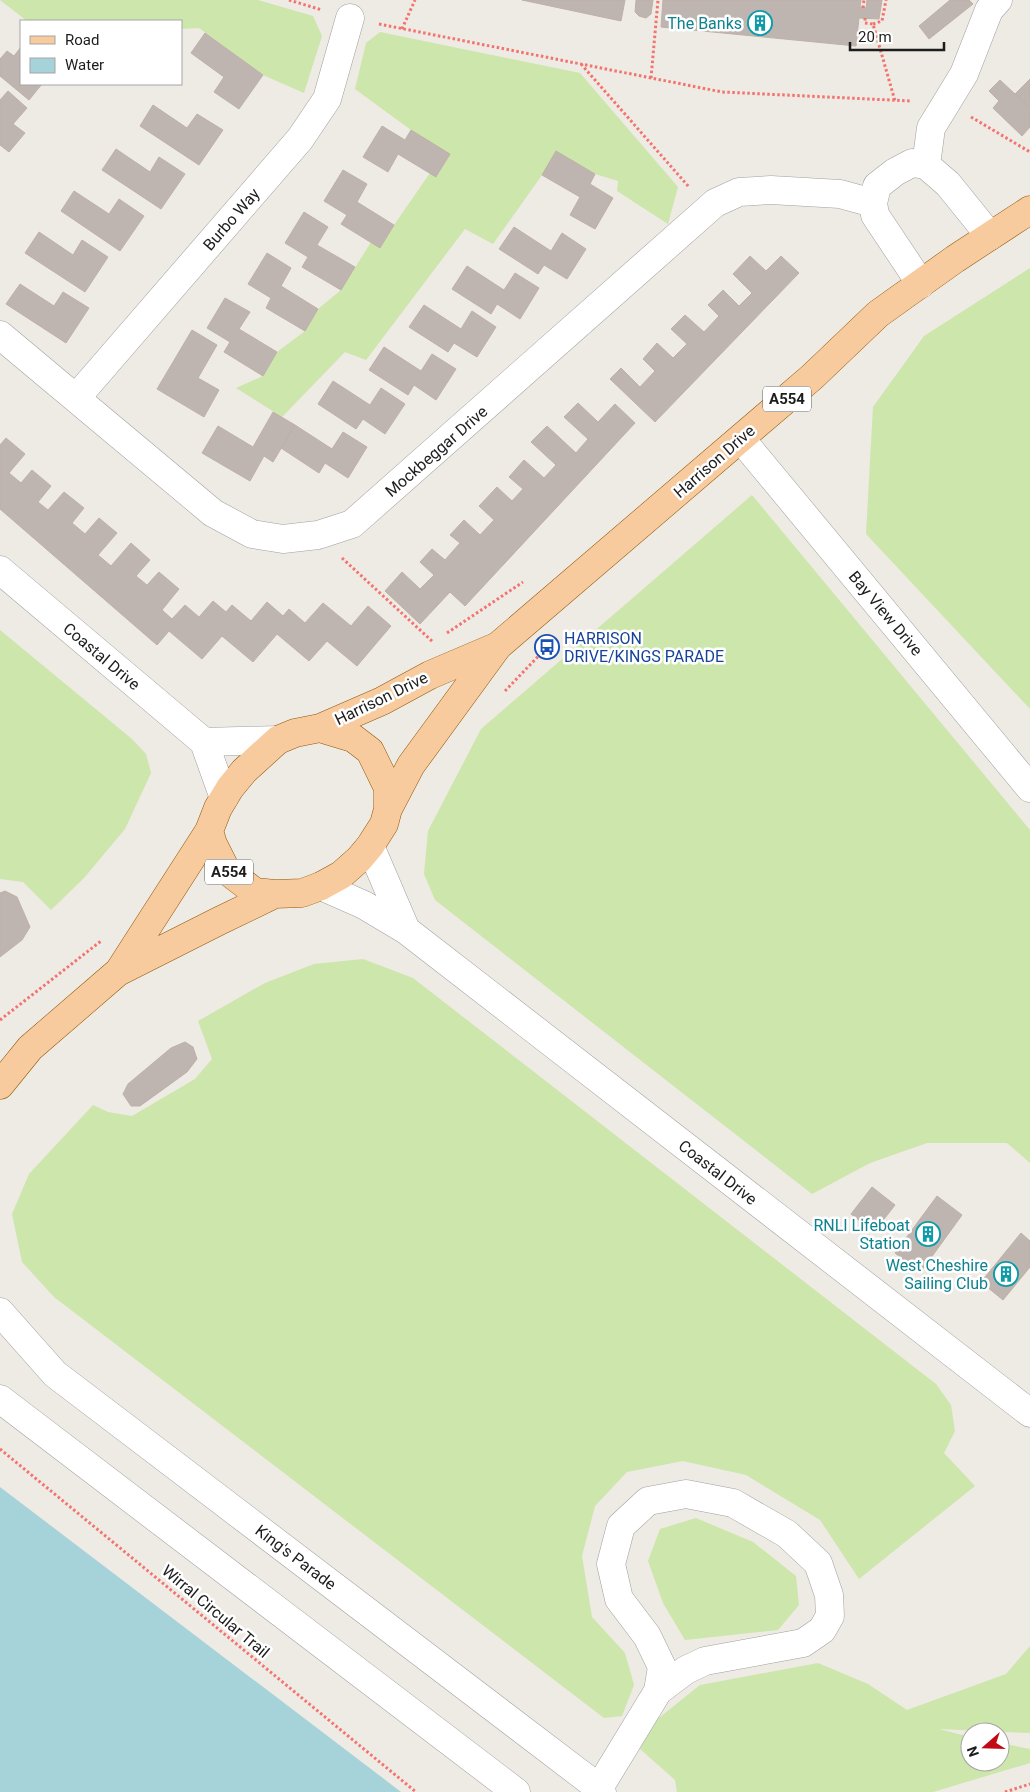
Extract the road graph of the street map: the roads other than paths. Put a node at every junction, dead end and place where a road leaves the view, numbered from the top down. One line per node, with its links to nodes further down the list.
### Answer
1 (998, 0): 3 (street)
2 (350, 18): 9 (street, Burbo Way)
3 (926, 165): 4 (street); 6 (street)
4 (873, 203): 7 (street); 9 (street, Mockbeggar Drive)
5 (1030, 210): 6 (main road, Harrison Drive / A554)
6 (990, 236): 7 (main road, Harrison Drive / A554)
7 (921, 284): 10 (main road, Harrison Drive / A554)
8 (0, 335): 9 (street, Mockbeggar Drive)
9 (76, 398)
10 (741, 439): 12 (main road, Harrison Drive / A554); 16 (street, Bay View Drive)
11 (0, 570): 15 (street, Coastal Drive)
12 (498, 646): 13 (main road, Harrison Drive / A554); 18 (main road, Harrison Drive / A554)
13 (320, 728): 14 (main road, A554); 18 (main road, A554)
14 (278, 740): 15 (street); 17 (main road, A554)
15 (204, 742): 17 (street)
16 (1030, 788)
17 (224, 798): 19 (main road, A554)
18 (388, 809): 20 (main road, A554)
19 (209, 831): 22 (main road, A554); 24 (main road, A554)
20 (370, 846): 21 (main road, A554); 23 (street)
21 (321, 886): 22 (main road, A554); 23 (street, Coastal Drive)
22 (275, 894): 24 (main road, A554)
23 (406, 930): 30 (street, Coastal Drive)
24 (118, 972): 25 (main road, A554)
25 (30, 1048): 26 (main road, A554); 27 (main road, A554)
26 (0, 1060)
27 (0, 1085)
28 (0, 1312): 32 (street, King's Parade)
29 (0, 1398): 33 (street)
30 (1030, 1413)
31 (658, 1691): 31 (street); 32 (street)
32 (600, 1790)
33 (516, 1792)

